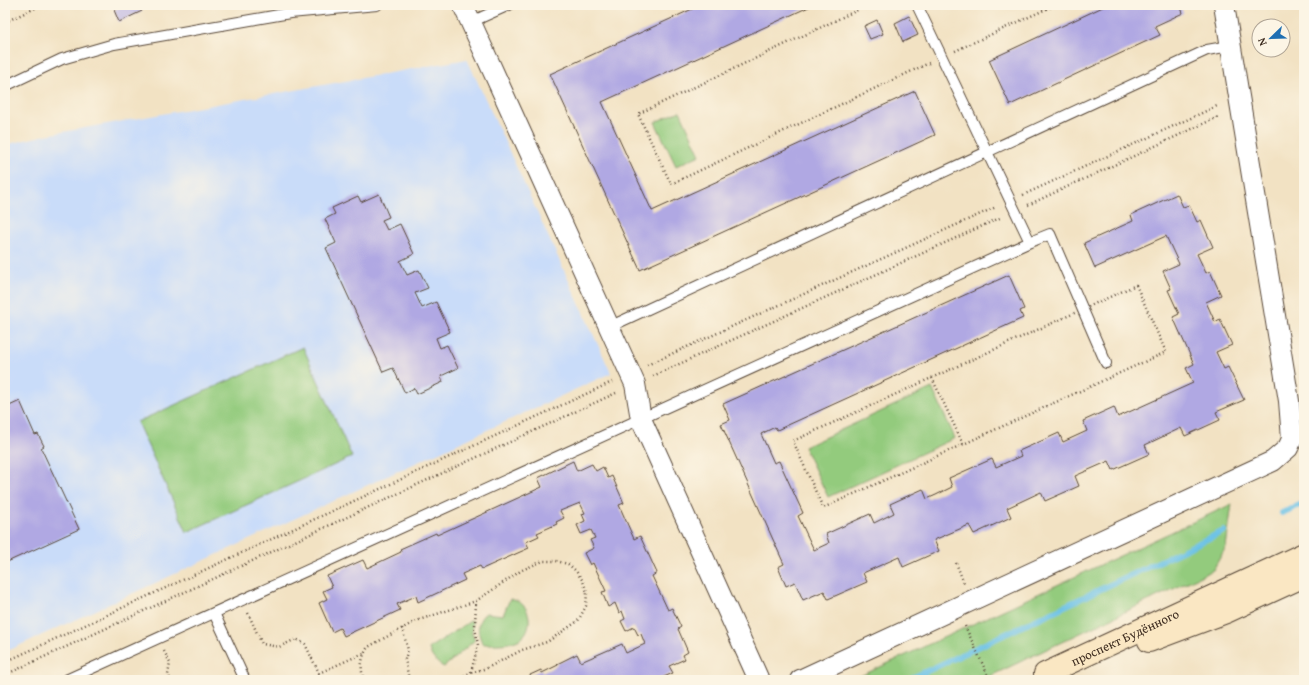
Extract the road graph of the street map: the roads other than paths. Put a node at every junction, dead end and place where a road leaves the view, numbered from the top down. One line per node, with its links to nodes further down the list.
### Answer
1 (377, 5): 5 (lane)
2 (509, 5): 6 (lane)
3 (917, 5): 9 (lane)
4 (1224, 5): 7 (street)
5 (288, 9): 8 (lane)
6 (467, 14): 11 (street)
7 (1230, 46): 9 (lane); 20 (street)
8 (5, 86)
9 (987, 152): 10 (lane); 11 (lane)
10 (1030, 242): 12 (lane); 13 (lane)
11 (609, 327): 13 (street)
12 (1106, 363)
13 (641, 418): 16 (lane); 19 (street)
14 (1304, 554): 15 (main road, проспект Будённого)
15 (1304, 576)
16 (214, 613): 17 (lane); 18 (lane)
17 (66, 680)
18 (245, 680)
19 (759, 680)
20 (800, 680)

